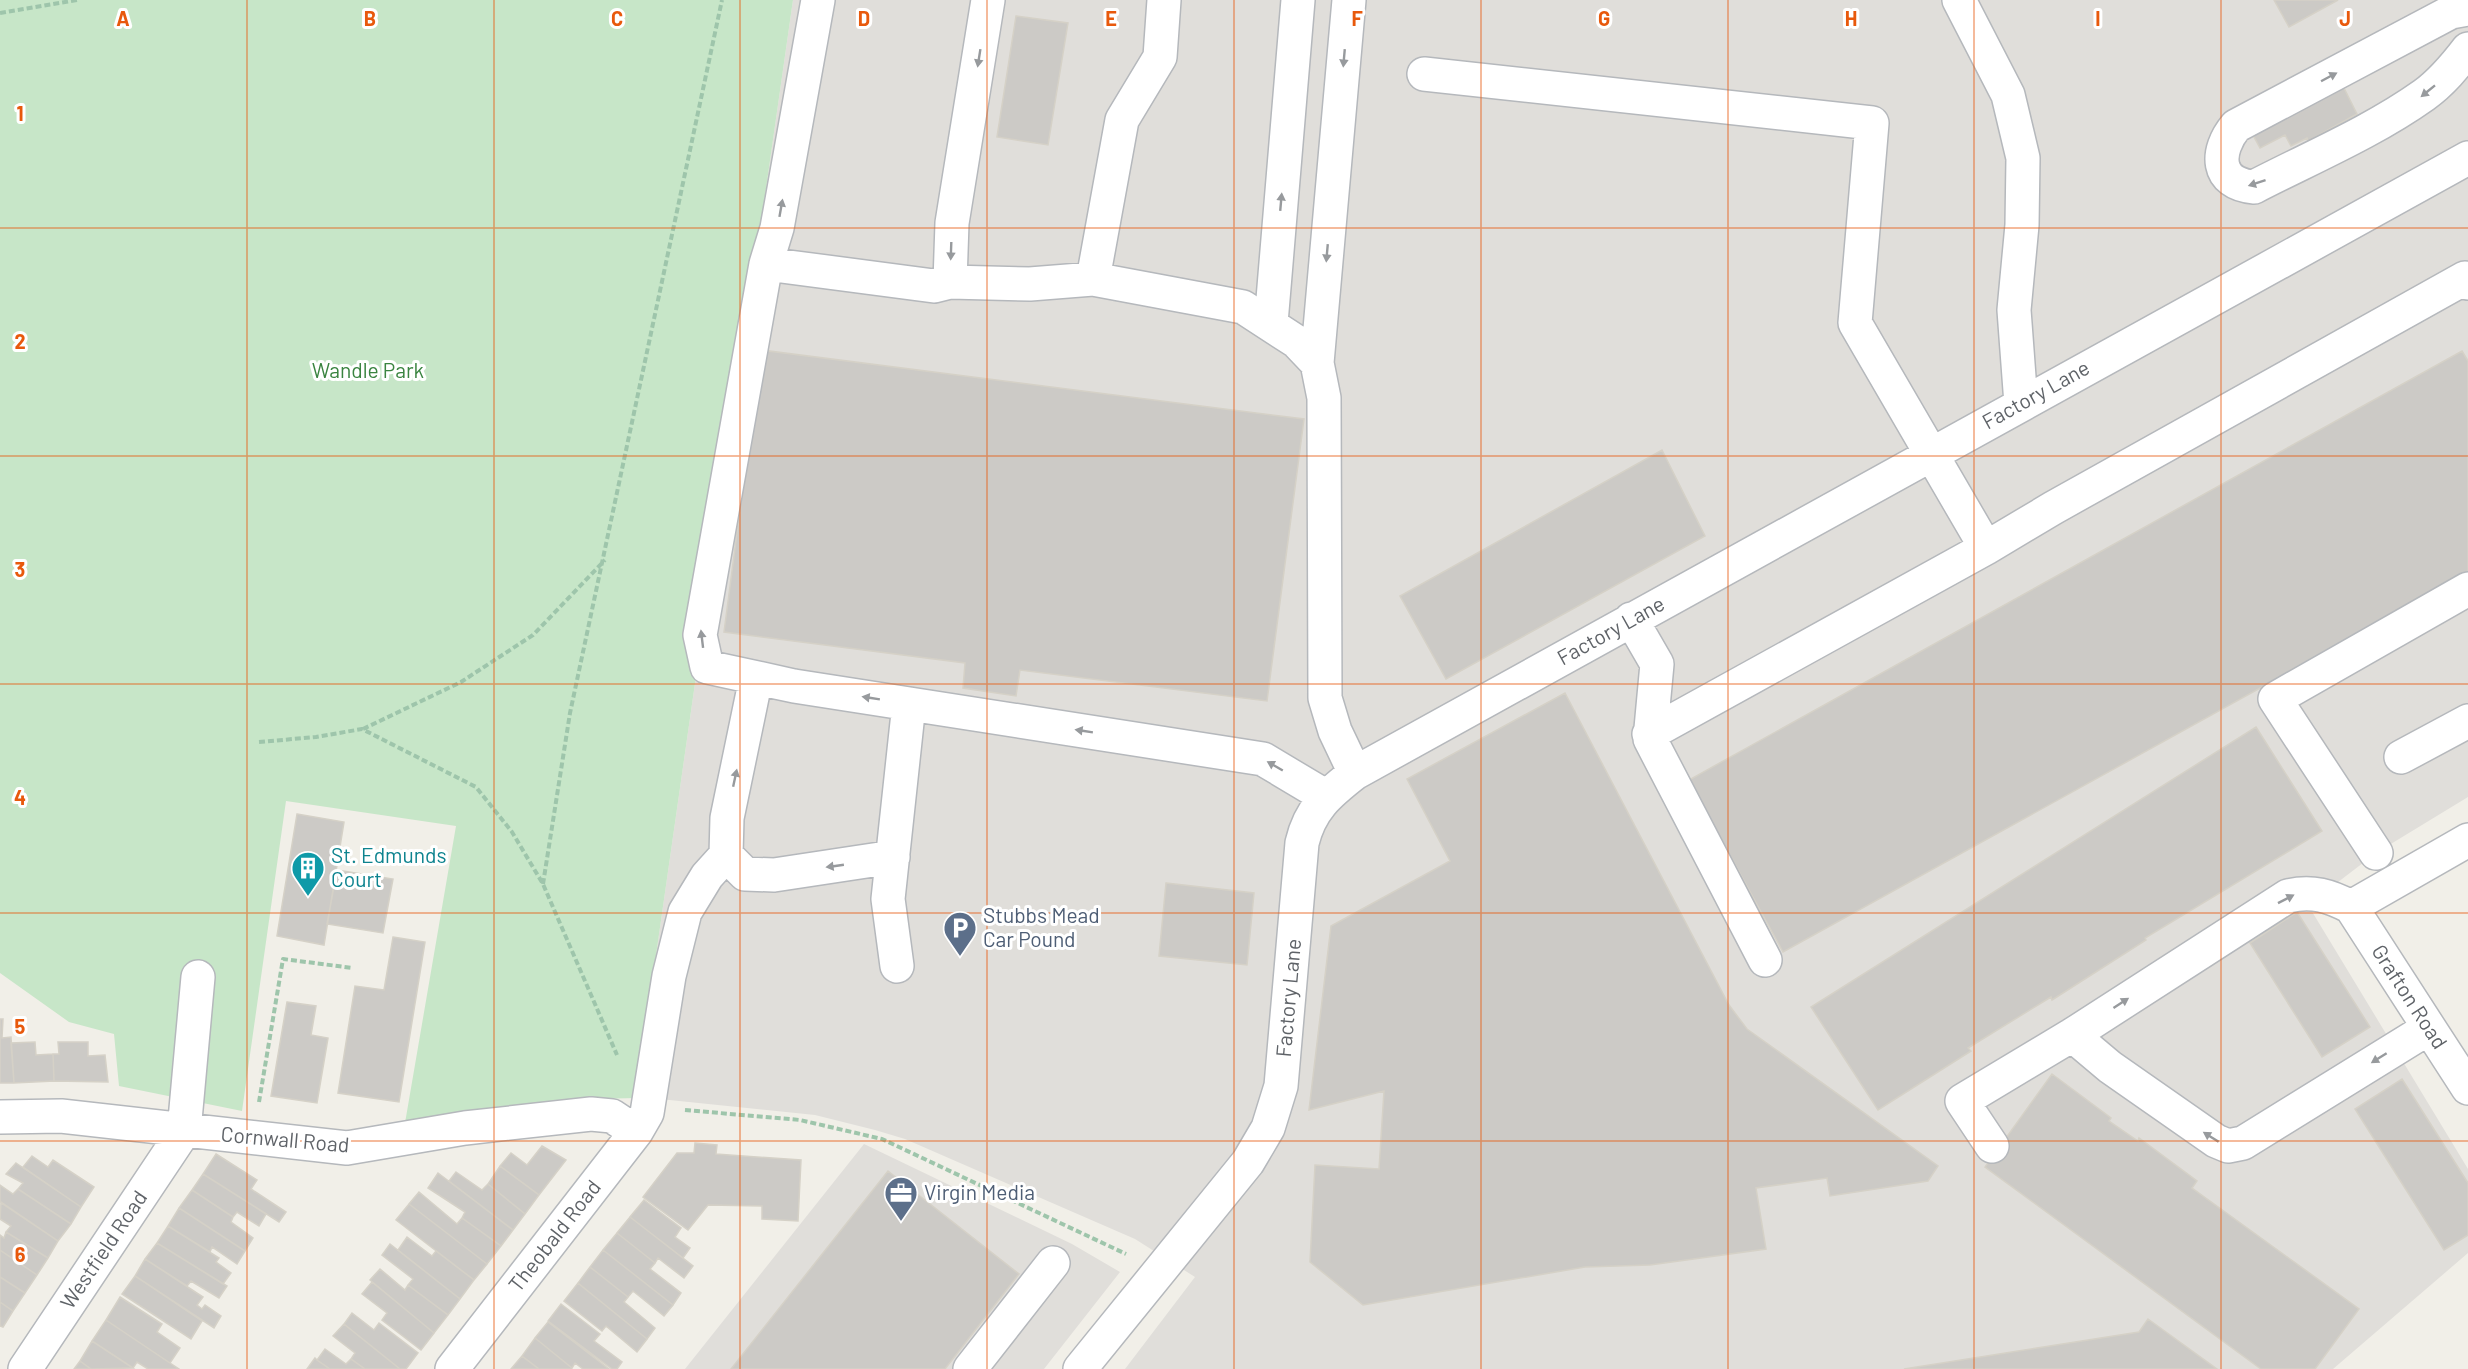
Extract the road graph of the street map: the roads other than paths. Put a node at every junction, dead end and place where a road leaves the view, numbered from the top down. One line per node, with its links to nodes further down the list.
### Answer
1 (818, 0): 11 (street, one-way to 1)
2 (988, 0): 13 (street, one-way to 13)
3 (1164, 0): 12 (street)
4 (1298, 0): 15 (street, one-way to 4)
5 (1349, 0): 16 (street, one-way to 16)
6 (1959, 0): 17 (street)
7 (2468, 9): 8 (street, one-way to 7)
8 (2468, 49)
9 (1424, 74): 18 (street)
10 (2468, 158): 17 (street, Factory Lane)
11 (766, 264): 13 (street); 22 (street, one-way to 11)
12 (1093, 279): 13 (street); 15 (street)
13 (950, 282)
14 (2468, 283): 19 (street)
15 (1272, 323): 16 (street)
16 (1317, 363): 27 (street)
17 (2021, 404): 18 (street, Factory Lane)
18 (1930, 454): 19 (street); 21 (street, Factory Lane)
19 (1986, 548): 25 (street)
20 (2468, 589): 30 (street)
21 (1631, 620): 25 (street); 27 (street, Factory Lane)
22 (756, 678): 23 (street, one-way to 22); 31 (street, one-way to 22)
23 (909, 704): 28 (street, one-way to 23); 32 (street)
24 (2468, 721): 26 (street)
25 (1649, 734): 34 (street)
26 (2401, 757)
27 (1354, 773): 28 (street, Factory Lane)
28 (1325, 796): 48 (street, Factory Lane)
29 (2468, 840): 33 (street)
30 (2376, 853)
31 (726, 855): 32 (street, one-way to 31); 40 (street)
32 (892, 857): 35 (street)
33 (2351, 907): 37 (street, Grafton Road); 38 (street, one-way to 33)
34 (1765, 960)
35 (897, 966)
36 (198, 976): 42 (street)
37 (2429, 1028): 38 (street, one-way to 38); 39 (street, Grafton Road)
38 (2072, 1035): 43 (street)
39 (2468, 1088)
40 (644, 1114): 42 (street, Cornwall Road); 46 (street, Theobald Road)
41 (0, 1117): 42 (street, Cornwall Road)
42 (184, 1131): 45 (street, Westfield Road)
43 (1992, 1146)
44 (1053, 1263): 47 (street)
45 (25, 1369)
46 (452, 1369)
47 (970, 1369)
48 (1080, 1369)

